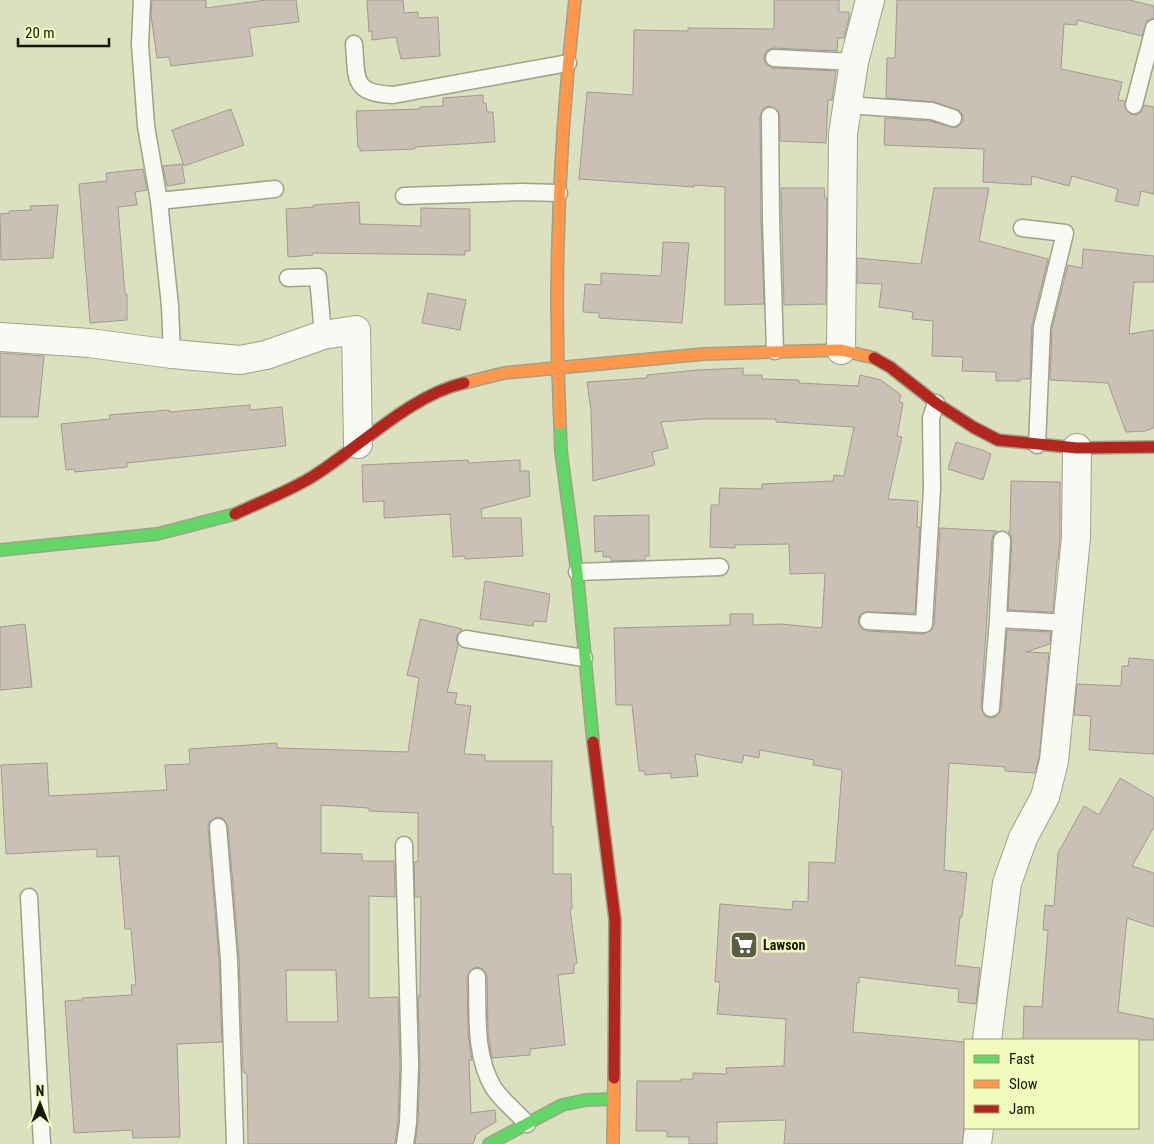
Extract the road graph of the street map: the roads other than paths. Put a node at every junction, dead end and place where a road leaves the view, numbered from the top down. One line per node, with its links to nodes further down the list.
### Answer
1 (142, 0): 16 (lane)
2 (575, 0): 8 (street)
3 (870, 0): 7 (street)
4 (1154, 28): 10 (lane)
5 (354, 44): 8 (lane)
6 (774, 58): 7 (lane)
7 (854, 62): 9 (street)
8 (568, 63): 14 (street)
9 (848, 104): 12 (lane); 21 (street)
10 (1134, 105)
11 (770, 116): 22 (lane)
12 (953, 118)
13 (275, 189): 16 (lane)
14 (560, 193): 15 (lane); 24 (street)
15 (404, 196)
16 (159, 201): 23 (lane)
17 (1022, 228): 27 (lane)
18 (288, 278): 19 (lane)
19 (323, 335): 23 (street); 26 (street)
20 (0, 337): 23 (street)
21 (841, 350): 22 (street); 25 (street)
22 (775, 351): 24 (street)
23 (172, 354)
24 (557, 368): 26 (street); 33 (street)
25 (936, 403): 27 (street); 35 (lane)
26 (358, 444): 31 (street)
27 (1037, 445): 29 (street)
28 (1154, 447): 29 (street)
29 (1077, 448): 36 (street)
30 (1002, 540): 34 (lane)
31 (0, 550)
32 (720, 567): 33 (lane)
33 (578, 572): 38 (street)
34 (998, 619): 36 (lane); 39 (lane)
35 (868, 621)
36 (1067, 623): 44 (street)
37 (466, 640): 38 (lane)
38 (584, 658): 45 (street)
39 (991, 708)
40 (218, 826): 49 (lane)
41 (404, 845): 50 (lane)
42 (29, 897): 48 (lane)
43 (477, 977): 46 (lane)
44 (987, 1039)
45 (613, 1099): 46 (street); 52 (street)
46 (527, 1124): 51 (street)
47 (979, 1129): 53 (street)
48 (42, 1144)
49 (235, 1144)
50 (405, 1144)
51 (489, 1144)
52 (613, 1144)
53 (977, 1144)

